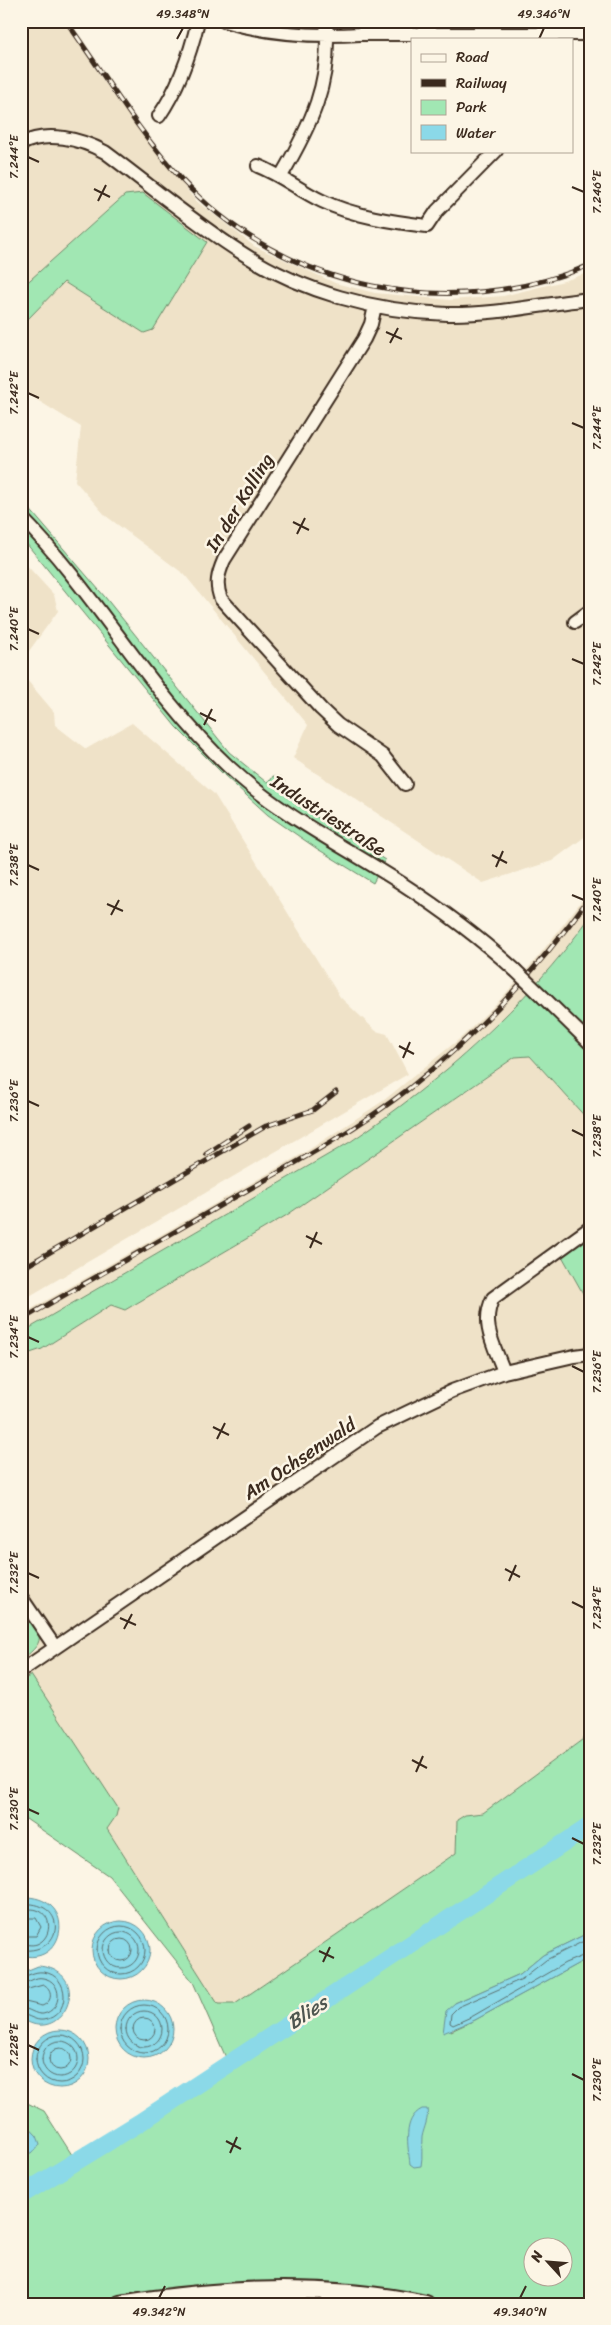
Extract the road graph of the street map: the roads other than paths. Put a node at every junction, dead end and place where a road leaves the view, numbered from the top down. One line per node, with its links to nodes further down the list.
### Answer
1 (198, 21): 8 (street)
2 (224, 21): 6 (street)
3 (326, 21): 6 (street)
4 (512, 27): 6 (street); 7 (street)
5 (590, 34): 7 (street)
6 (327, 36): 12 (street)
7 (546, 36)
8 (159, 116)
9 (21, 144): 14 (street)
10 (495, 152): 12 (street)
11 (258, 166): 12 (street)
12 (281, 176)
13 (590, 299): 14 (street)
14 (375, 306): 18 (street, In der Kolling)
15 (21, 517): 19 (street, Industriestraße, bridge)
16 (590, 611): 17 (street)
17 (575, 622)
18 (405, 784)
19 (590, 1043)
20 (590, 1228): 22 (street)
21 (590, 1354): 22 (street, Am Ochsenwald)
22 (504, 1372): 24 (street, Am Ochsenwald)
23 (21, 1597): 24 (street)
24 (55, 1647): 25 (street, Am Ochsenwald)
25 (21, 1671)
26 (120, 2304): 27 (main road)
27 (426, 2304)

